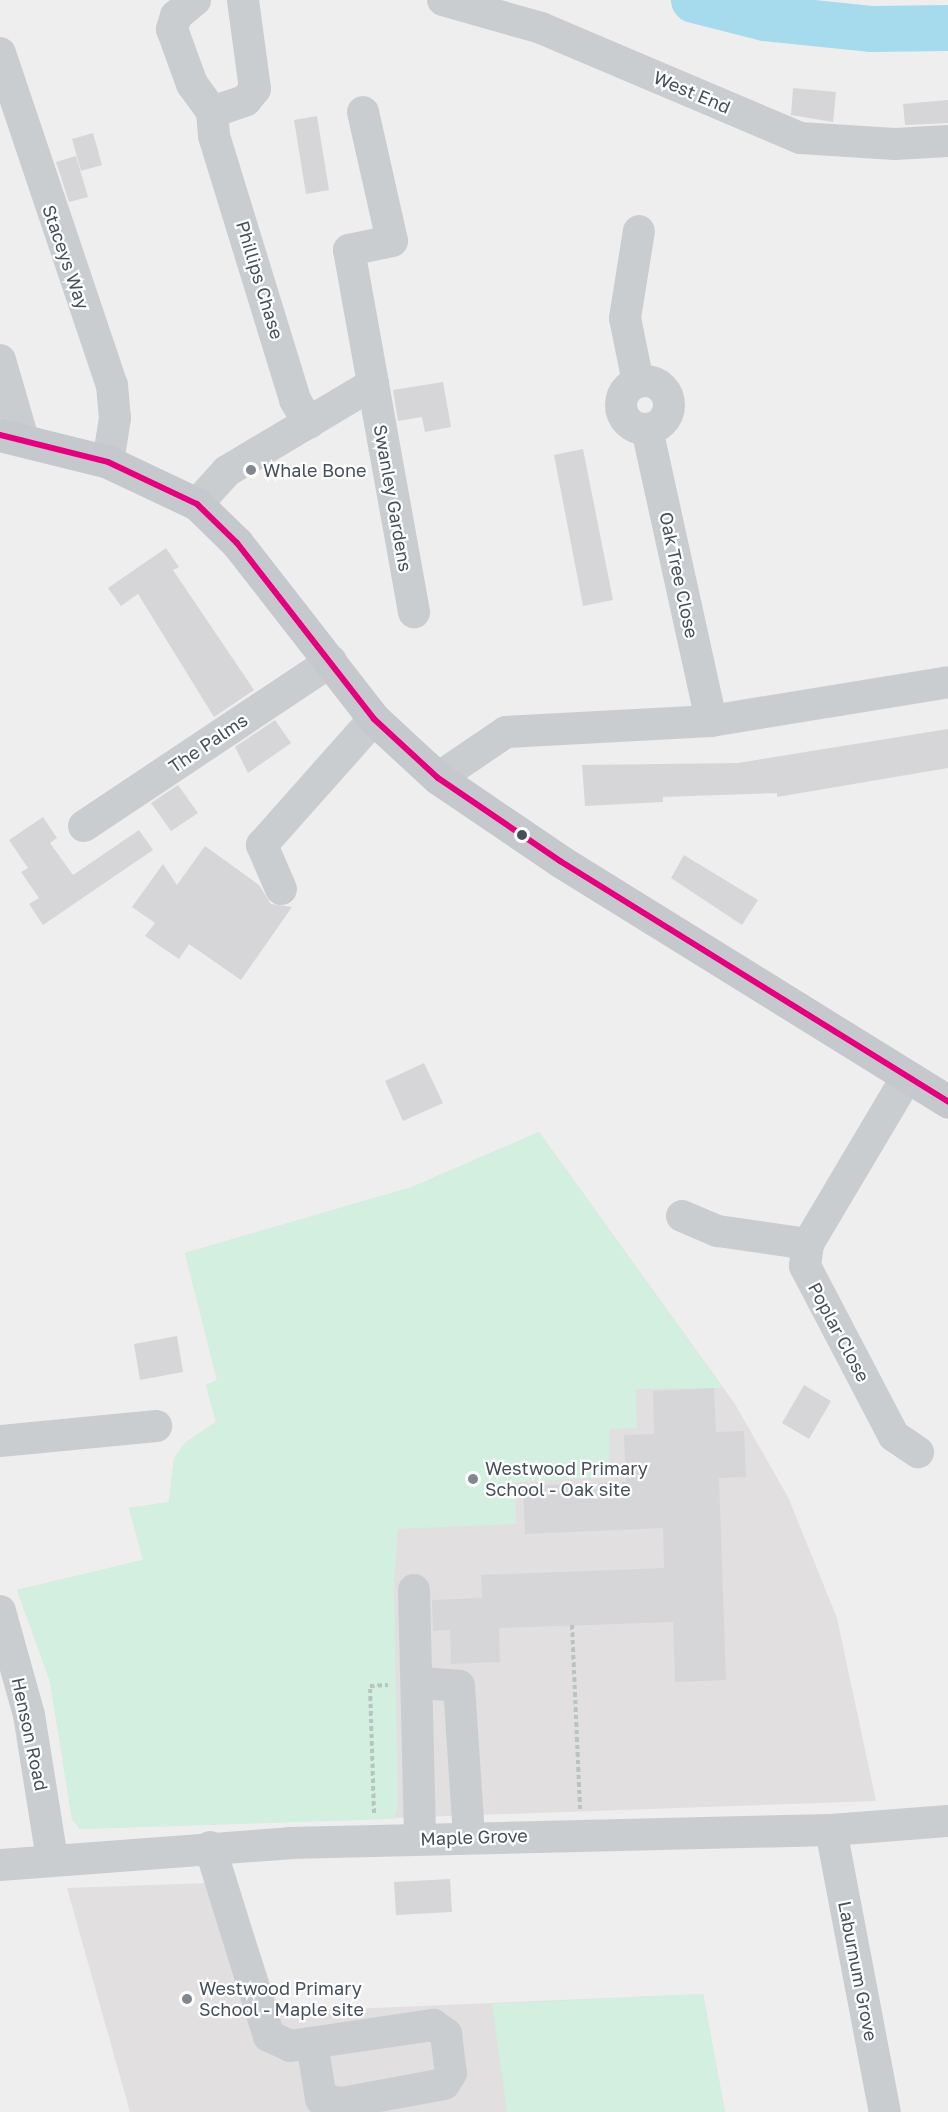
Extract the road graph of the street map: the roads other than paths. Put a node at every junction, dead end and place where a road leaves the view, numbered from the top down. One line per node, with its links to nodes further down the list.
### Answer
1 (195, 0): 6 (street, Phillips Chase)
2 (243, 0): 6 (street)
3 (443, 0): 7 (street, West End)
4 (0, 53): 13 (street, Staceys Way)
5 (363, 112): 10 (street, Swanley Gardens)
6 (213, 124): 11 (street, Phillips Chase)
7 (948, 141)
8 (639, 231): 19 (street, Oak Tree Close)
9 (0, 360): 12 (street)
10 (373, 384): 11 (street); 15 (street, Swanley Gardens)
11 (309, 423): 14 (street)
12 (11, 437): 13 (main road)
13 (108, 462): 14 (main road)
14 (196, 504): 16 (main road)
15 (414, 612)
16 (331, 661): 18 (main road); 21 (street, The Palms)
17 (948, 682): 19 (street)
18 (374, 719): 20 (main road); 22 (street)
19 (711, 721): 20 (street)
20 (438, 778): 23 (main road)
21 (84, 826)
22 (281, 889)
23 (907, 1077): 24 (main road); 26 (street)
24 (948, 1102)
25 (682, 1216): 26 (street)
26 (808, 1244): 29 (street, Poplar Close)
27 (156, 1426): 28 (street)
28 (0, 1441)
29 (918, 1452)
30 (414, 1590): 32 (street)
31 (0, 1611): 38 (street, Henson Road)
32 (420, 1681): 35 (street); 36 (street)
33 (948, 1821): 34 (street, Maple Grove)
34 (831, 1830): 35 (street, Maple Grove); 41 (street, Laburnum Grove)
35 (469, 1838): 36 (street, Maple Grove)
36 (420, 1839): 37 (street, Maple Grove)
37 (210, 1847): 38 (street, Maple Grove); 40 (street)
38 (52, 1858): 39 (street, Maple Grove)
39 (0, 1865)
40 (312, 2043)
41 (885, 2112)

